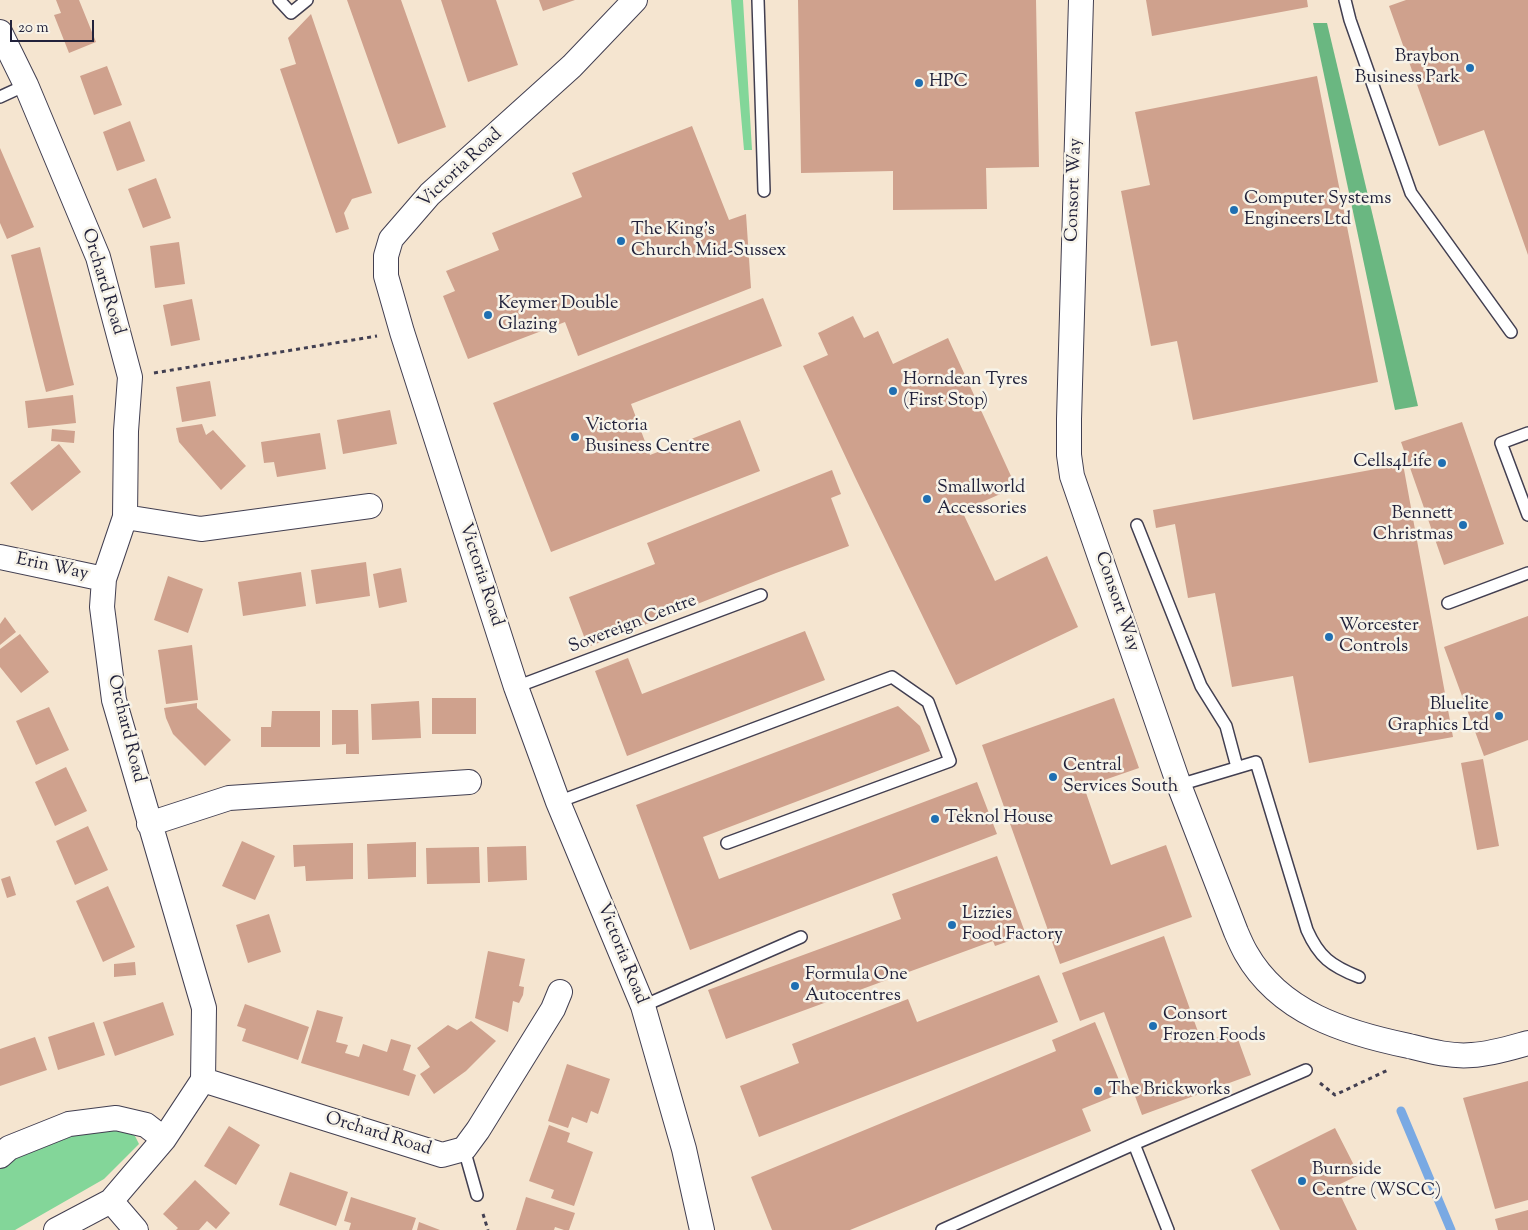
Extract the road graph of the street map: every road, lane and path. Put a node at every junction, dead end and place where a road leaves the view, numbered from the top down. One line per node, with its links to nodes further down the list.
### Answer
1 (279, 0): 2 (lane)
2 (307, 0)
3 (635, 0): 11 (street, Victoria Road)
4 (758, 0): 10 (lane)
5 (1081, 0): 27 (street, Consort Way)
6 (1345, 0): 12 (lane)
7 (0, 32): 8 (street, Orchard Road)
8 (26, 85): 9 (lane); 13 (street, Orchard Road)
9 (0, 97)
10 (764, 191)
11 (402, 332): 13 (path); 24 (street, Victoria Road)
12 (1511, 332)
13 (130, 377): 17 (street, Orchard Road)
14 (1528, 433): 16 (lane)
15 (370, 506): 17 (street)
16 (1528, 515)
17 (125, 517): 21 (street, Orchard Road)
18 (1137, 525): 25 (lane)
19 (0, 557): 21 (street, Erin Way)
20 (1528, 573): 23 (lane)
21 (104, 579): 29 (street, Orchard Road)
22 (761, 595): 24 (lane, Sovereign Centre)
23 (1448, 603)
24 (516, 688): 28 (street, Victoria Road)
25 (1237, 768): 27 (lane); 32 (lane)
26 (469, 782): 29 (street)
27 (1179, 785): 35 (street, Consort Way)
28 (558, 802): 30 (lane); 34 (street, Victoria Road)
29 (149, 824): 38 (street, Orchard Road)
30 (727, 843)
31 (801, 937): 34 (lane)
32 (1359, 977)
33 (560, 992): 42 (street)
34 (643, 1006): 48 (street, Victoria Road)
35 (1528, 1043)
36 (1389, 1069): 39 (path)
37 (1306, 1070): 41 (lane)
38 (203, 1080): 40 (street); 42 (street, Orchard Road)
39 (1335, 1095)
40 (164, 1139): 43 (street); 45 (street)
41 (1134, 1144): 49 (lane); 50 (lane)
42 (464, 1149): 44 (lane)
43 (0, 1156)
44 (477, 1194)
45 (111, 1201): 46 (street); 47 (street)
46 (56, 1230)
47 (136, 1230)
48 (702, 1230)
49 (942, 1230)
50 (1168, 1230)

